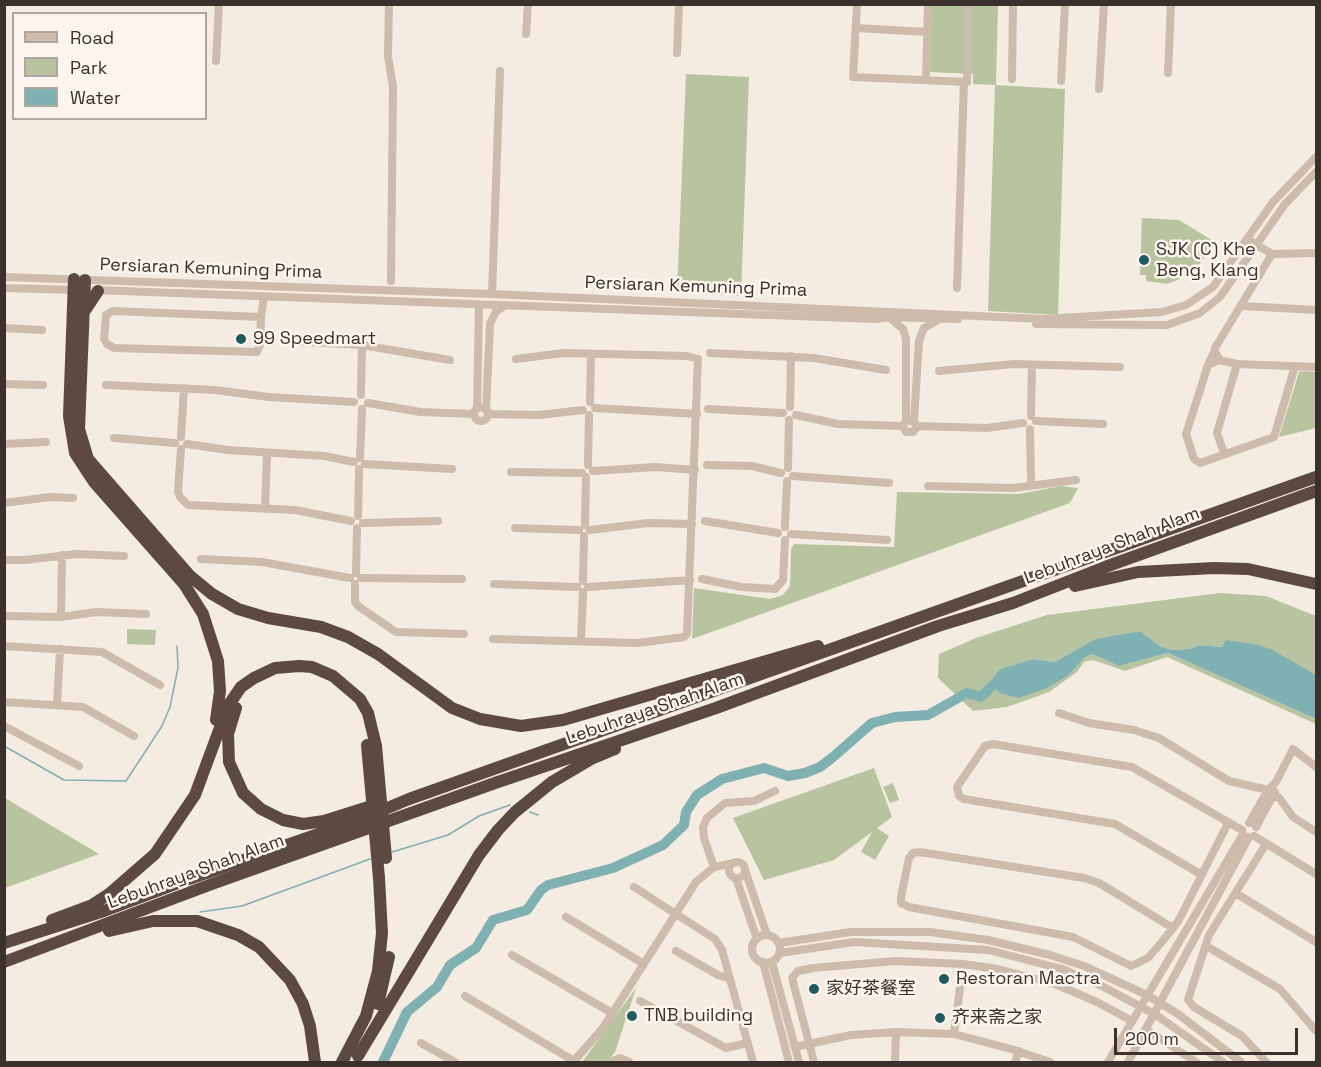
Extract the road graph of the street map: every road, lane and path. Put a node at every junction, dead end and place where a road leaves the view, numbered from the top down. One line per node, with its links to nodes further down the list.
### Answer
1 (219, 4): 16 (street)
2 (389, 4): 31 (street)
3 (528, 4): 14 (street)
4 (679, 4): 15 (street)
5 (857, 4): 12 (street)
6 (928, 4): 13 (street)
7 (968, 4): 22 (street)
8 (1013, 4): 19 (street)
9 (1065, 4): 21 (street)
10 (1104, 4): 23 (street)
11 (1171, 4): 18 (street)
12 (856, 28): 13 (street); 20 (street)
13 (927, 32): 20 (street)
14 (526, 34)
15 (677, 53)
16 (216, 61)
17 (500, 71): 36 (street)
18 (1168, 73)
19 (1012, 79)
20 (926, 80): 22 (street)
21 (1061, 81)
22 (964, 82): 34 (street)
23 (1099, 89)
24 (1317, 157): 26 (street, Persiaran Kemuning Prima)
25 (1317, 171): 27 (street, Persiaran Kemuning Prima)
26 (1246, 239): 27 (street); 47 (street, Persiaran Kemuning Prima)
27 (1256, 244): 29 (street); 47 (street, Persiaran Kemuning Prima)
28 (1317, 253): 29 (street)
29 (1272, 254): 41 (street)
30 (4, 277): 32 (street, Persiaran Kemuning Prima)
31 (391, 281)
32 (79, 285): 33 (street, Persiaran Kemuning Prima); 35 (street, Persiaran Kemuning Prima); 36 (street, Persiaran Kemuning Prima); 43 (highway); 143 (highway)
33 (4, 288)
34 (957, 288)
35 (98, 291): 37 (street, Persiaran Kemuning Prima); 43 (highway)
36 (495, 295): 39 (street); 47 (street, Persiaran Kemuning Prima)
37 (264, 296): 38 (street, Persiaran Kemuning Prima); 44 (street)
38 (457, 303): 39 (street, Persiaran Kemuning Prima); 48 (street)
39 (479, 304): 40 (street, Persiaran Kemuning Prima); 48 (street)
40 (515, 306): 45 (street, Persiaran Kemuning Prima); 77 (street)
41 (1242, 306): 42 (street); 56 (street)
42 (1317, 310)
43 (83, 317): 129 (highway)
44 (261, 317): 44 (street)
45 (889, 317): 46 (street, Persiaran Kemuning Prima); 58 (street)
46 (946, 319): 47 (street, Persiaran Kemuning Prima); 60 (street)
47 (1090, 319)
48 (478, 322): 77 (street)
49 (4, 328): 50 (street)
50 (42, 330)
51 (289, 341): 52 (street)
52 (362, 345): 59 (street); 72 (street)
53 (710, 353): 55 (street)
54 (591, 354): 57 (street); 75 (street); 78 (street)
55 (791, 356): 66 (street); 79 (street)
56 (1217, 357): 62 (street); 89 (street)
57 (516, 359)
58 (907, 359): 60 (street); 81 (street)
59 (450, 360)
60 (918, 360): 81 (street)
61 (1032, 364): 64 (street); 67 (street); 80 (street)
62 (1237, 364): 63 (street); 89 (street)
63 (1295, 366): 65 (street); 89 (street)
64 (1120, 367)
65 (1317, 367)
66 (886, 370)
67 (939, 370)
68 (4, 384): 69 (street)
69 (43, 385)
70 (106, 385): 71 (street)
71 (184, 388): 73 (street); 86 (street)
72 (362, 395): 73 (street); 74 (street)
73 (354, 402): 74 (street)
74 (365, 406): 77 (street); 90 (street)
75 (589, 409): 77 (street); 78 (street); 94 (street)
76 (708, 409): 79 (street)
77 (481, 412)
78 (697, 414): 93 (street)
79 (789, 414): 81 (street); 96 (street)
80 (1034, 418): 82 (street); 83 (street)
81 (910, 423): 83 (street)
82 (1103, 424)
83 (1026, 426): 100 (street)
84 (114, 438): 86 (street)
85 (46, 442): 87 (street)
86 (181, 443): 88 (street); 105 (street)
87 (4, 444)
88 (267, 453): 90 (street); 105 (street)
89 (1224, 453)
90 (360, 463): 92 (street); 108 (street)
91 (707, 465): 96 (street)
92 (452, 469)
93 (694, 470): 94 (street); 109 (street)
94 (587, 471): 95 (street); 111 (street)
95 (511, 472)
96 (787, 474): 99 (street); 112 (street)
97 (1317, 477): 129 (highway, Lebuhraya Shah Alam)
98 (1076, 480): 100 (street)
99 (889, 483)
100 (1031, 485): 101 (street)
101 (928, 486)
102 (1317, 491): 125 (highway, Lebuhraya Shah Alam)
103 (74, 498): 104 (street)
104 (4, 503)
105 (265, 509): 108 (street)
106 (438, 521): 108 (street)
107 (705, 521): 112 (street)
108 (357, 522): 118 (street)
109 (692, 524): 111 (street); 121 (street)
110 (516, 528): 111 (street)
111 (585, 530): 124 (street)
112 (785, 533): 113 (street); 120 (street)
113 (887, 540)
114 (62, 555): 115 (street); 117 (street); 128 (street)
115 (124, 556)
116 (201, 559): 118 (street)
117 (4, 560)
118 (356, 578): 119 (street); 130 (street)
119 (462, 579)
120 (702, 579)
121 (690, 580): 124 (street); 132 (street)
122 (494, 584): 124 (street)
123 (1317, 584): 125 (highway)
124 (583, 587): 132 (street)
125 (1013, 603): 138 (highway, Lebuhraya Shah Alam)
126 (146, 614): 128 (street)
127 (4, 616): 128 (street)
128 (61, 617)
129 (894, 627): 148 (highway, Lebuhraya Shah Alam)
130 (464, 634)
131 (493, 639): 132 (street)
132 (581, 640)
133 (4, 646): 134 (street)
134 (60, 649): 135 (street); 137 (street)
135 (160, 685)
136 (4, 702): 137 (street)
137 (57, 705): 141 (street)
138 (716, 708): 159 (highway); 167 (highway, Lebuhraya Shah Alam)
139 (1059, 712): 147 (street)
140 (4, 726): 144 (street)
141 (134, 736)
142 (372, 746): 143 (highway); 148 (highway); 159 (highway, bridge)
143 (211, 751): 169 (highway)
144 (79, 766)
145 (1317, 768): 147 (street)
146 (775, 791): 154 (street)
147 (1271, 792): 150 (street); 151 (street)
148 (409, 799): 169 (highway, Lebuhraya Shah Alam)
149 (1228, 823): 150 (street); 157 (street); 157 (street)
150 (1249, 831): 152 (street); 180 (street); 182 (street)
151 (1317, 832)
152 (1266, 844): 156 (street); 161 (street)
153 (734, 863): 154 (street); 155 (street); 158 (street)
154 (712, 869): 158 (street); 162 (street)
155 (746, 870): 158 (street); 165 (street)
156 (1317, 873)
157 (1202, 875): 164 (street)
158 (733, 877): 166 (street)
159 (383, 878): 203 (highway)
160 (634, 887): 162 (street)
161 (1237, 894): 168 (street); 171 (street)
162 (676, 913): 177 (street); 179 (street)
163 (566, 917): 177 (street)
164 (1173, 928): 164 (street)
165 (767, 935): 166 (street); 170 (street)
166 (757, 939): 176 (street)
167 (61, 942): 175 (highway, Lebuhraya Shah Alam); 202 (highway)
168 (1317, 942)
169 (4, 943)
170 (779, 943): 173 (street); 181 (street)
171 (1206, 946): 193 (street); 220 (street)
172 (676, 951): 179 (street)
173 (780, 953): 176 (street); 187 (street)
174 (512, 955): 188 (street)
175 (4, 962)
176 (767, 962): 199 (street); 209 (street)
177 (644, 963): 188 (street)
178 (963, 964): 191 (street); 195 (street); 198 (street)
179 (730, 979): 197 (street)
180 (1156, 979): 181 (street); 183 (street)
181 (1137, 991): 183 (street)
182 (1167, 992): 186 (street); 189 (street)
183 (1147, 995): 186 (street); 187 (street)
184 (465, 996): 205 (street)
185 (640, 1001): 197 (street)
186 (1160, 1003): 189 (street); 190 (street)
187 (1141, 1006): 190 (street); 191 (street)
188 (612, 1013): 205 (street)
189 (1178, 1014): 219 (street)
190 (1156, 1015): 192 (street); 201 (street)
191 (1132, 1022): 215 (street)
192 (1147, 1030): 216 (street); 217 (street)
193 (1317, 1031)
194 (896, 1032): 195 (street); 198 (street); 212 (street)
195 (954, 1034): 200 (street)
196 (421, 1043): 204 (street)
197 (747, 1043): 208 (street)
198 (808, 1044): 199 (street); 211 (street)
199 (795, 1047): 210 (street)
200 (1019, 1051): 213 (street); 214 (street)
201 (1212, 1059): 218 (street)
202 (315, 1062)
203 (342, 1062)
204 (455, 1062)
205 (574, 1062)
206 (610, 1062): 207 (street)
207 (629, 1062)
208 (753, 1062)
209 (789, 1062)
210 (799, 1062)
211 (814, 1062)
212 (895, 1062)
213 (1015, 1062)
214 (1050, 1062)
215 (1108, 1062)
216 (1128, 1062)
217 (1196, 1062)
218 (1224, 1062)
219 (1241, 1062)
220 (1266, 1062)

